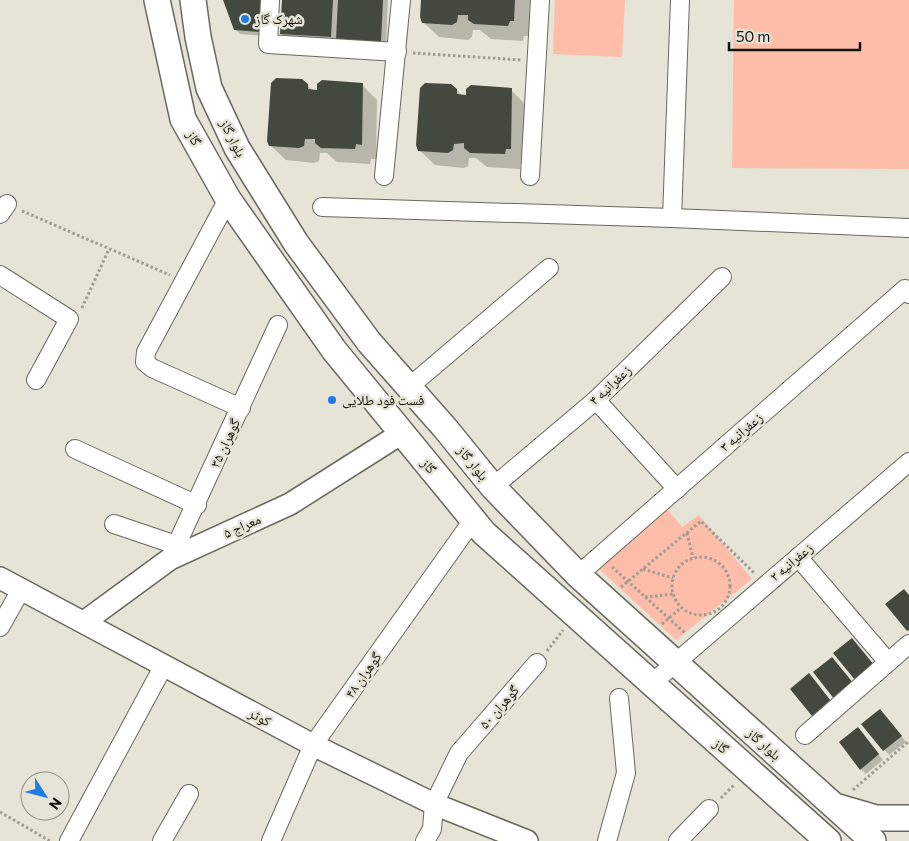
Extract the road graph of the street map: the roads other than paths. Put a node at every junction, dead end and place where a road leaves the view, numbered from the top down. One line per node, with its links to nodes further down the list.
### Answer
1 (157, 0): 10 (main road, گاز)
2 (193, 0): 20 (main road, بلوار گاز)
3 (270, 0): 7 (street)
4 (401, 0): 7 (street)
5 (540, 0): 9 (street)
6 (680, 0): 12 (street)
7 (398, 52): 8 (street)
8 (384, 176)
9 (530, 176)
10 (228, 199): 22 (street); 23 (main road, گاز)
11 (322, 207): 12 (street)
12 (672, 218): 13 (street)
13 (909, 228)
14 (549, 268): 20 (street)
15 (0, 274): 19 (street)
16 (722, 277): 21 (street, زعفرانیه ۴)
17 (907, 292): 27 (street, زعفرانیه ۳)
18 (278, 325): 22 (street, گوهران ۳۵)
19 (36, 380)
20 (409, 387): 26 (main road, بلوار گاز)
21 (596, 400): 26 (street, زعفرانیه ۴); 27 (street)
22 (241, 408): 28 (street, گوهران ۳۵)
23 (402, 433): 29 (main road, گاز); 31 (street, معراج ۵)
24 (75, 449): 28 (street)
25 (909, 462): 32 (street, زعفرانیه ۲)
26 (493, 487): 33 (main road, بلوار گاز)
27 (677, 489): 33 (street, زعفرانیه ۳)
28 (197, 505): 31 (street, گوهران ۳۵)
29 (473, 520): 43 (main road, گاز); 46 (street, گوهران ۴۸)
30 (114, 524): 31 (street)
31 (173, 552): 36 (street, معراج ۵)
32 (798, 557): 39 (street); 41 (street, زعفرانیه ۲)
33 (578, 576): 41 (main road, بلوار گاز)
34 (0, 578): 35 (street, کوثر)
35 (22, 588): 36 (street, کوثر); 37 (street)
36 (84, 622): 42 (street, کوثر)
37 (0, 627)
38 (909, 644): 39 (street)
39 (888, 662): 45 (street)
40 (537, 663): 48 (street, گوهران ۵۰)
41 (674, 663): 43 (street, زعفرانیه ۲); 49 (main road, بلوار گاز)
42 (163, 667): 46 (street, کوثر); 53 (street)
43 (651, 684): 51 (main road, گاز)
44 (619, 698): 58 (street)
45 (805, 735)
46 (313, 745): 48 (street, کوثر); 55 (street, گوهران ۴۸)
47 (189, 794): 54 (street)
48 (434, 804): 56 (street); 57 (street, کوثر)
49 (831, 805): 52 (main road); 62 (main road, بلوار گاز)
50 (709, 809): 59 (street)
51 (801, 816): 60 (main road); 61 (main road, گاز)
52 (909, 818)
53 (69, 841)
54 (162, 841)
55 (271, 841)
56 (425, 841)
57 (527, 841)
58 (607, 841)
59 (678, 841)
60 (804, 841)
61 (828, 841)
62 (872, 841)

